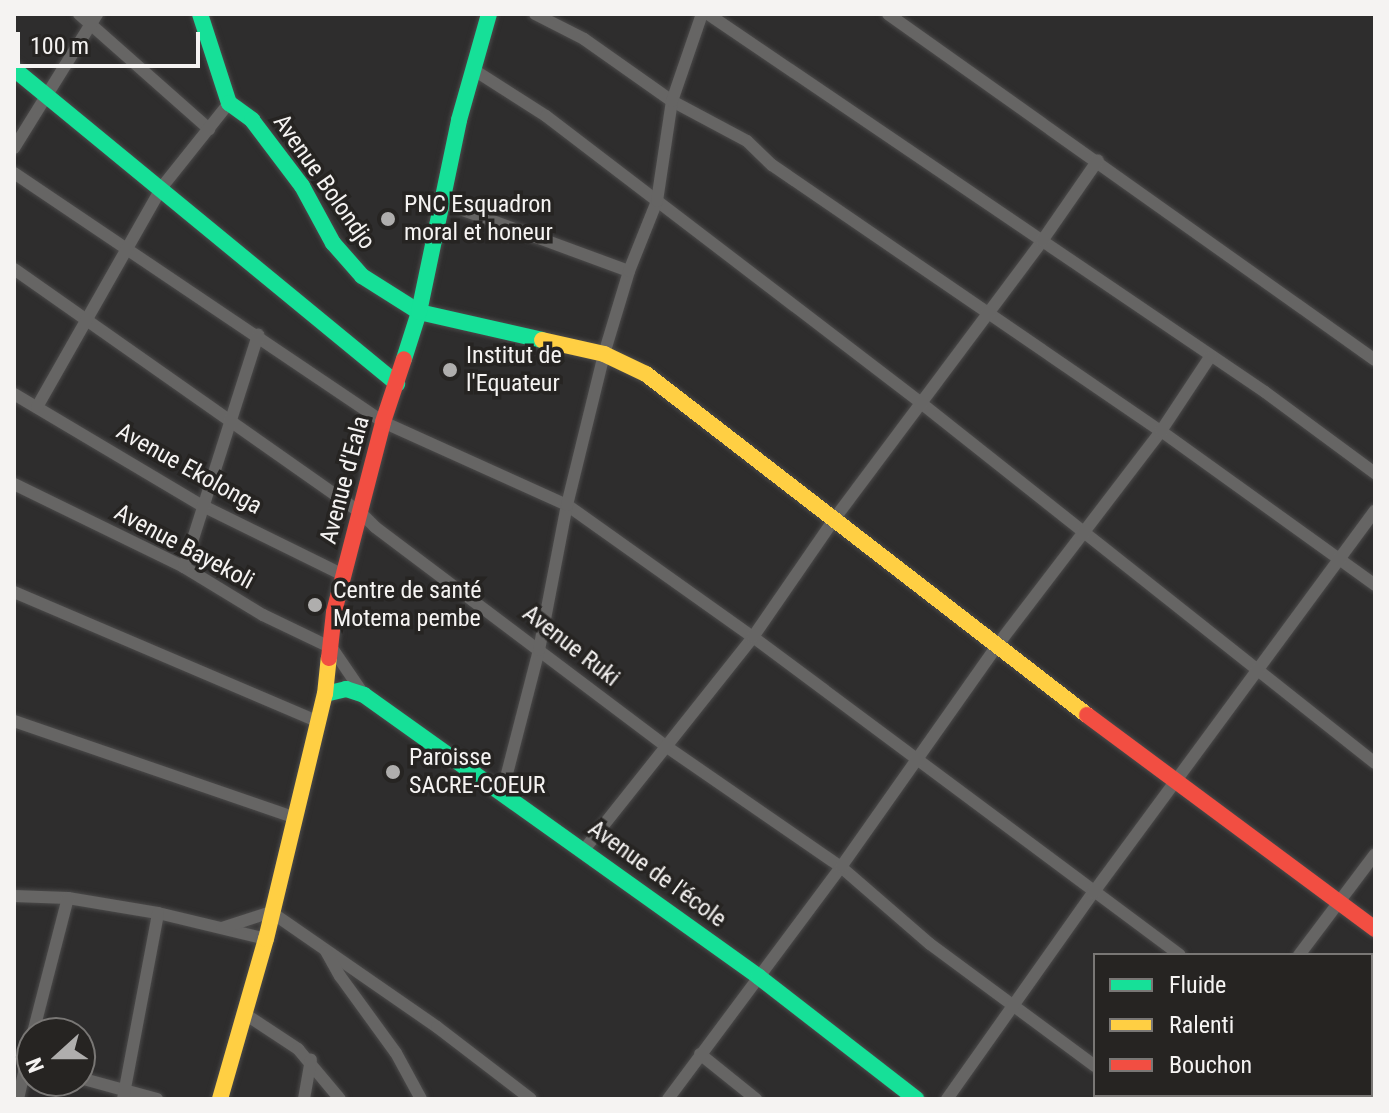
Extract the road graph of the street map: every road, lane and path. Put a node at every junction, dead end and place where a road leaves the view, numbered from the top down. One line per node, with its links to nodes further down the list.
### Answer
1 (79, 14): 7 (street)
2 (200, 14): 12 (street)
3 (489, 14): 9 (street, Avenue d'Eala)
4 (535, 14): 11 (street)
5 (705, 14): 11 (street); 20 (street)
6 (888, 14): 15 (street)
7 (94, 19): 10 (street); 13 (street)
8 (14, 69): 10 (street)
9 (474, 70): 18 (street); 19 (street, Avenue d'Eala)
10 (49, 97): 14 (street); 17 (street)
11 (672, 101): 18 (street); 25 (street)
12 (229, 103): 13 (street); 24 (street, Avenue Bolondjo)
13 (209, 129): 17 (street)
14 (14, 148)
15 (1098, 160): 20 (street); 30 (street)
16 (14, 173): 21 (street)
17 (162, 187): 21 (street); 31 (street)
18 (657, 201): 23 (street); 33 (street)
19 (441, 202): 23 (street); 24 (street, Avenue d'Eala)
20 (1042, 241): 25 (street); 29 (street)
21 (125, 248): 26 (street); 27 (street)
22 (14, 269): 26 (street, Avenue Ruki)
23 (629, 271): 28 (street)
24 (419, 312): 28 (street, Avenue Bolondjo); 31 (street, Avenue d'Eala)
25 (986, 314): 33 (street); 37 (street)
26 (86, 320): 34 (street); 35 (street, Avenue Ruki)
27 (258, 335): 35 (street); 36 (street)
28 (604, 354): 40 (street); 44 (street, Avenue Bolondjo)
29 (1210, 357): 37 (street); 38 (street)
30 (1375, 360)
31 (397, 384): 36 (street, Avenue d'Eala)
32 (14, 394): 34 (street, Avenue Ekolonga)
33 (921, 403): 44 (street); 45 (street)
34 (37, 407): 41 (street, Avenue Ekolonga)
35 (229, 418): 41 (street); 43 (street, Avenue Ruki)
36 (383, 422): 40 (street); 43 (street, Avenue d'Eala)
37 (1161, 431): 45 (street); 46 (street)
38 (1375, 473)
39 (14, 484): 47 (street, Avenue Bayekoli)
40 (567, 505): 51 (street); 54 (street)
41 (203, 506): 47 (street); 48 (street, Avenue Ekolonga)
42 (1375, 511): 46 (street)
43 (360, 512): 48 (street, Avenue d'Eala); 54 (street, Avenue Ruki)
44 (835, 518): 51 (street); 52 (street, Avenue Bolondjo)
45 (1086, 533): 52 (street); 55 (street)
46 (1340, 558): 49 (street); 55 (street)
47 (184, 567): 53 (street, Avenue Bayekoli)
48 (345, 576): 53 (street, Avenue d'Eala)
49 (1375, 585)
50 (14, 592): 59 (street)
51 (753, 637): 60 (street); 61 (street)
52 (996, 647): 61 (street); 63 (street, Avenue Bolondjo)
53 (332, 648): 56 (street, Avenue d'Eala); 57 (street)
54 (539, 650): 60 (street, Avenue Ruki); 64 (street)
55 (1258, 669): 62 (street); 63 (street)
56 (325, 694): 57 (street); 59 (street, Avenue d'Eala)
57 (364, 695): 64 (street, Avenue de l'école)
58 (14, 721): 65 (street)
59 (317, 721): 65 (street, Avenue d'Eala)
60 (667, 747): 66 (street); 68 (street, Avenue Ruki)
61 (917, 758): 68 (street); 69 (street)
62 (1375, 763)
63 (1177, 781): 69 (street); 72 (street, Avenue Bolondjo)
64 (502, 793): 66 (street, Avenue de l'école)
65 (295, 818): 73 (street, Avenue d'Eala)
66 (583, 851): 81 (street, Avenue de l'école)
67 (1375, 854): 72 (street)
68 (841, 867): 81 (street); 82 (street, Avenue Ruki)
69 (1093, 893): 79 (street); 82 (street)
70 (14, 896): 71 (street)
71 (68, 898): 74 (street); 84 (street)
72 (1338, 903): 76 (street, Avenue Bolondjo); 80 (street)
73 (271, 912): 75 (street); 77 (street, Avenue d'Eala); 78 (street)
74 (158, 913): 75 (street); 89 (street)
75 (222, 928): 77 (street)
76 (1375, 929)
77 (266, 939): 83 (street, Avenue d'Eala)
78 (325, 949): 94 (street); 95 (street)
79 (1177, 953)
80 (1300, 953)
81 (759, 977): 85 (street); 98 (street, Avenue de l'école)
82 (1014, 1007): 87 (street, Avenue Ruki); 99 (street)
83 (245, 1014): 86 (street); 91 (street, Avenue d'Eala)
84 (38, 1017)
85 (700, 1054): 96 (street); 97 (street)
86 (311, 1060): 92 (street); 93 (street)
87 (1093, 1065)
88 (96, 1084): 89 (street)
89 (124, 1095): 90 (street)
90 (157, 1099)
91 (220, 1099)
92 (304, 1099)
93 (340, 1099)
94 (421, 1099)
95 (531, 1099)
96 (668, 1099)
97 (756, 1099)
98 (916, 1099)
99 (947, 1099)

